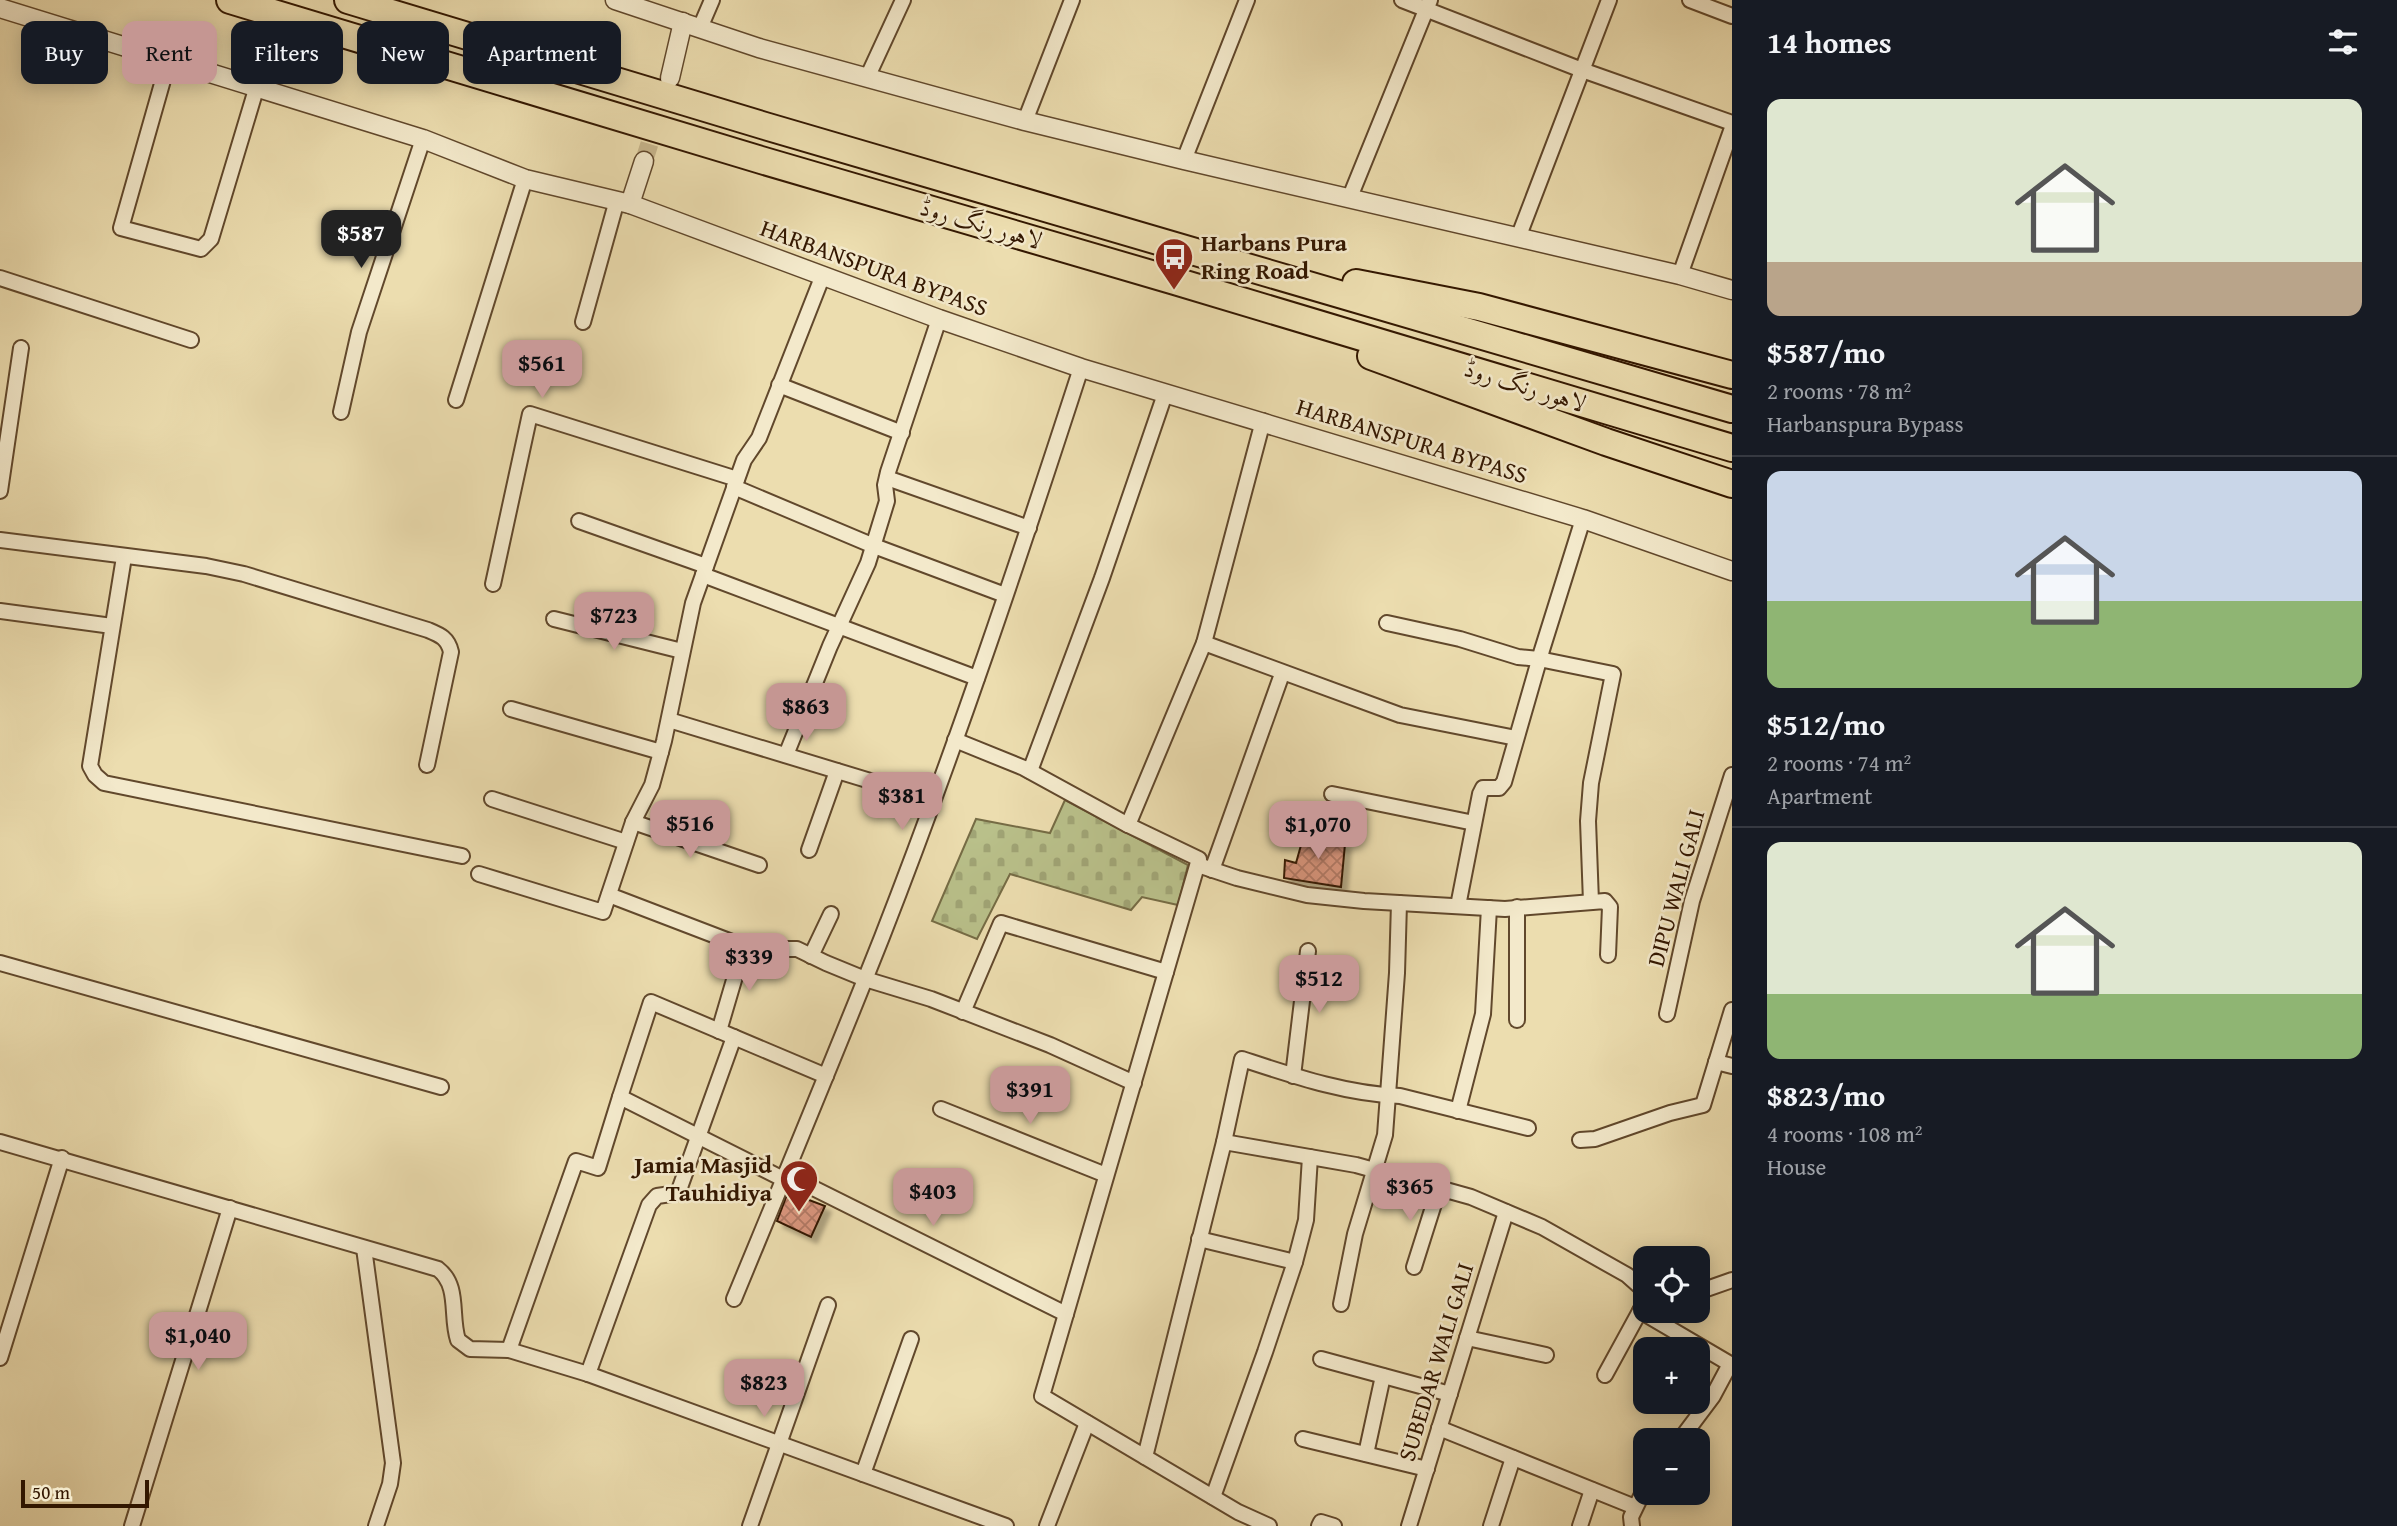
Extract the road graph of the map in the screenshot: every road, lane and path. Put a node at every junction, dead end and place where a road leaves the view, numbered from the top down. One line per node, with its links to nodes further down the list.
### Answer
1 (230, 0): 36 (highway, لاہور رنگ روڈ)
2 (348, 0): 32 (highway, لاہور رنگ روڈ)
3 (615, 0): 14 (street)
4 (712, 0): 14 (street)
5 (903, 0): 19 (street)
6 (1072, 0): 22 (street)
7 (1247, 0): 26 (street)
8 (1402, 0): 11 (street)
9 (1609, 0): 16 (street)
10 (1690, 0): 13 (street)
11 (1428, 5): 16 (street); 29 (street)
12 (0, 8): 15 (street, HARBANSPURA BYPASS)
13 (1732, 16)
14 (692, 25): 18 (street); 19 (street)
15 (122, 45)
16 (1582, 70): 23 (street); 31 (street)
17 (217, 74): 21 (street, HARBANSPURA BYPASS)
18 (670, 78)
19 (867, 78): 22 (street)
20 (162, 84): 21 (street)
21 (257, 86): 25 (street, HARBANSPURA BYPASS)
22 (1025, 121): 26 (street)
23 (1732, 123)
24 (1732, 128): 34 (street)
25 (423, 139): 28 (street, HARBANSPURA BYPASS); 48 (street)
26 (1184, 160): 29 (street)
27 (644, 161): 30 (street)
28 (525, 179): 30 (street, HARBANSPURA BYPASS); 46 (street)
29 (1350, 197): 31 (street)
30 (624, 202): 33 (street, HARBANSPURA BYPASS); 39 (street)
31 (1518, 238): 34 (street)
32 (1186, 248): 43 (highway); 47 (highway, لاہور رنگ روڈ)
33 (823, 275): 38 (street, HARBANSPURA BYPASS); 44 (street)
34 (1680, 275): 37 (street)
35 (0, 278): 40 (street)
36 (1175, 281): 51 (highway, لاہور رنگ روڈ); 54 (highway)
37 (1732, 290)
38 (939, 319): 42 (street, HARBANSPURA BYPASS); 50 (street)
39 (583, 322)
40 (191, 340)
41 (21, 348): 55 (street)
42 (1081, 368): 45 (street, HARBANSPURA BYPASS); 58 (street)
43 (1732, 374)
44 (779, 385): 50 (street); 53 (street)
45 (1165, 394): 49 (street, HARBANSPURA BYPASS); 84 (street)
46 (456, 400)
47 (1732, 409)
48 (341, 412)
49 (1263, 421): 56 (street, HARBANSPURA BYPASS); 71 (street)
50 (901, 433): 52 (street)
51 (1732, 448)
52 (887, 478): 58 (street); 60 (street)
53 (736, 483): 60 (street); 62 (street); 64 (street)
54 (1732, 484)
55 (0, 491)
56 (1583, 519): 63 (street, HARBANSPURA BYPASS); 73 (street)
57 (579, 521): 62 (street)
58 (1029, 528): 65 (street)
59 (0, 540): 61 (street)
60 (874, 546): 65 (street); 70 (street)
61 (124, 557): 69 (street); 82 (street)
62 (704, 570): 70 (street); 72 (street)
63 (1732, 571)
64 (493, 584)
65 (1006, 596): 75 (street)
66 (0, 611): 69 (street)
67 (554, 619): 72 (street)
68 (1387, 623): 73 (street)
69 (112, 626): 94 (street)
70 (839, 626): 75 (street); 81 (street)
71 (1204, 643): 74 (street); 91 (street)
72 (682, 651): 77 (street)
73 (1539, 659): 78 (street); 100 (street)
74 (1282, 674): 78 (street); 97 (street)
75 (976, 678): 79 (street)
76 (511, 709): 80 (street)
77 (668, 720): 80 (street); 81 (street)
78 (1516, 738): 90 (street)
79 (955, 740): 84 (street); 88 (street)
80 (661, 752): 89 (street)
81 (786, 755): 83 (street)
82 (428, 765)
83 (837, 771): 88 (street); 93 (street)
84 (1030, 771): 91 (street)
85 (1732, 775): 115 (street, DIPU WALI GALI)
86 (1332, 793): 90 (street)
87 (492, 799): 92 (street)
88 (933, 800): 112 (street)
89 (633, 822): 92 (street); 95 (street)
90 (1474, 823): 102 (street)
91 (1128, 825): 96 (street)
92 (626, 842): 99 (street)
93 (809, 850)
94 (462, 856)
95 (759, 865)
96 (1198, 865): 97 (street); 111 (street)
97 (1212, 870): 101 (street)
98 (479, 874): 99 (street)
99 (608, 895): 106 (street)
100 (1591, 902): 103 (street); 108 (street)
101 (1399, 903): 102 (street); 125 (street)
102 (1458, 906): 104 (street)
103 (1517, 907): 104 (street); 116 (street)
104 (1489, 908): 128 (street)
105 (831, 914): 109 (street)
106 (744, 946): 109 (street); 117 (street)
107 (1308, 951): 122 (street)
108 (1608, 955)
109 (811, 956): 112 (street)
110 (0, 962): 124 (street)
111 (1166, 972): 114 (street); 123 (street)
112 (865, 979): 114 (street); 121 (street)
113 (1732, 1010): 119 (street)
114 (962, 1012): 123 (street)
115 (1667, 1014)
116 (1517, 1020)
117 (719, 1031): 118 (street); 126 (street)
118 (734, 1037): 121 (street); 130 (street)
119 (1716, 1062): 120 (street); 131 (street)
120 (1732, 1066)
121 (826, 1076): 138 (street)
122 (1293, 1076): 125 (street); 133 (street)
123 (1133, 1083): 137 (street)
124 (441, 1087)
125 (1387, 1096): 128 (street); 136 (street)
126 (620, 1097): 130 (street); 157 (street)
127 (941, 1110): 137 (street)
128 (1458, 1111): 129 (street)
129 (1528, 1128)
130 (698, 1136): 138 (street); 162 (street)
131 (1580, 1140)
132 (0, 1142): 135 (street)
133 (1224, 1142): 134 (street); 142 (street)
134 (1310, 1157): 136 (street); 144 (street)
135 (62, 1158): 140 (street); 159 (street)
136 (1374, 1170): 139 (street); 150 (street)
137 (1107, 1175): 152 (street)
138 (784, 1177): 149 (street); 152 (street)
139 (1439, 1188): 141 (street); 145 (street)
140 (230, 1208): 143 (street); 179 (street)
141 (1506, 1212): 146 (street); 155 (street, SUBEDAR WALI GALI)
142 (1199, 1239): 144 (street); 172 (street)
143 (364, 1248): 157 (street); 180 (street)
144 (1294, 1262): 177 (street)
145 (1414, 1268)
146 (1633, 1280)
147 (1732, 1280): 148 (street)
148 (1710, 1288)
149 (734, 1299)
150 (1341, 1304)
151 (828, 1305): 170 (street)
152 (1066, 1314): 166 (street)
153 (1634, 1323): 163 (street)
154 (1669, 1323): 161 (street)
155 (1467, 1338): 158 (street); 165 (street, SUBEDAR WALI GALI)
156 (911, 1339): 175 (street)
157 (509, 1350): 162 (street)
158 (1546, 1355)
159 (0, 1358)
160 (1321, 1359): 164 (street)
161 (1731, 1364): 168 (street)
162 (589, 1374): 170 (street)
163 (1605, 1375)
164 (1382, 1376): 165 (street); 171 (street)
165 (1450, 1394): 167 (street, SUBEDAR WALI GALI)
166 (1087, 1423): 172 (street); 183 (street)
167 (1439, 1428): 173 (street); 174 (street, SUBEDAR WALI GALI)
168 (1689, 1428)
169 (1303, 1439): 171 (street)
170 (779, 1444): 175 (street); 181 (street)
171 (1366, 1454): 174 (street)
172 (1145, 1457): 177 (street)
173 (1513, 1458): 176 (street); 188 (street)
174 (1427, 1469): 187 (street, SUBEDAR WALI GALI)
175 (863, 1474): 182 (street)
176 (1592, 1490): 178 (street); 189 (street)
177 (1213, 1497): 184 (street)
178 (1635, 1507): 190 (street)
179 (132, 1526)
180 (376, 1526)
181 (750, 1526)
182 (1006, 1526)
183 (1047, 1526)
184 (1269, 1526)
185 (1319, 1526): 186 (street)
186 (1334, 1526)
187 (1409, 1526)
188 (1491, 1526)
189 (1580, 1526)
190 (1632, 1526)

